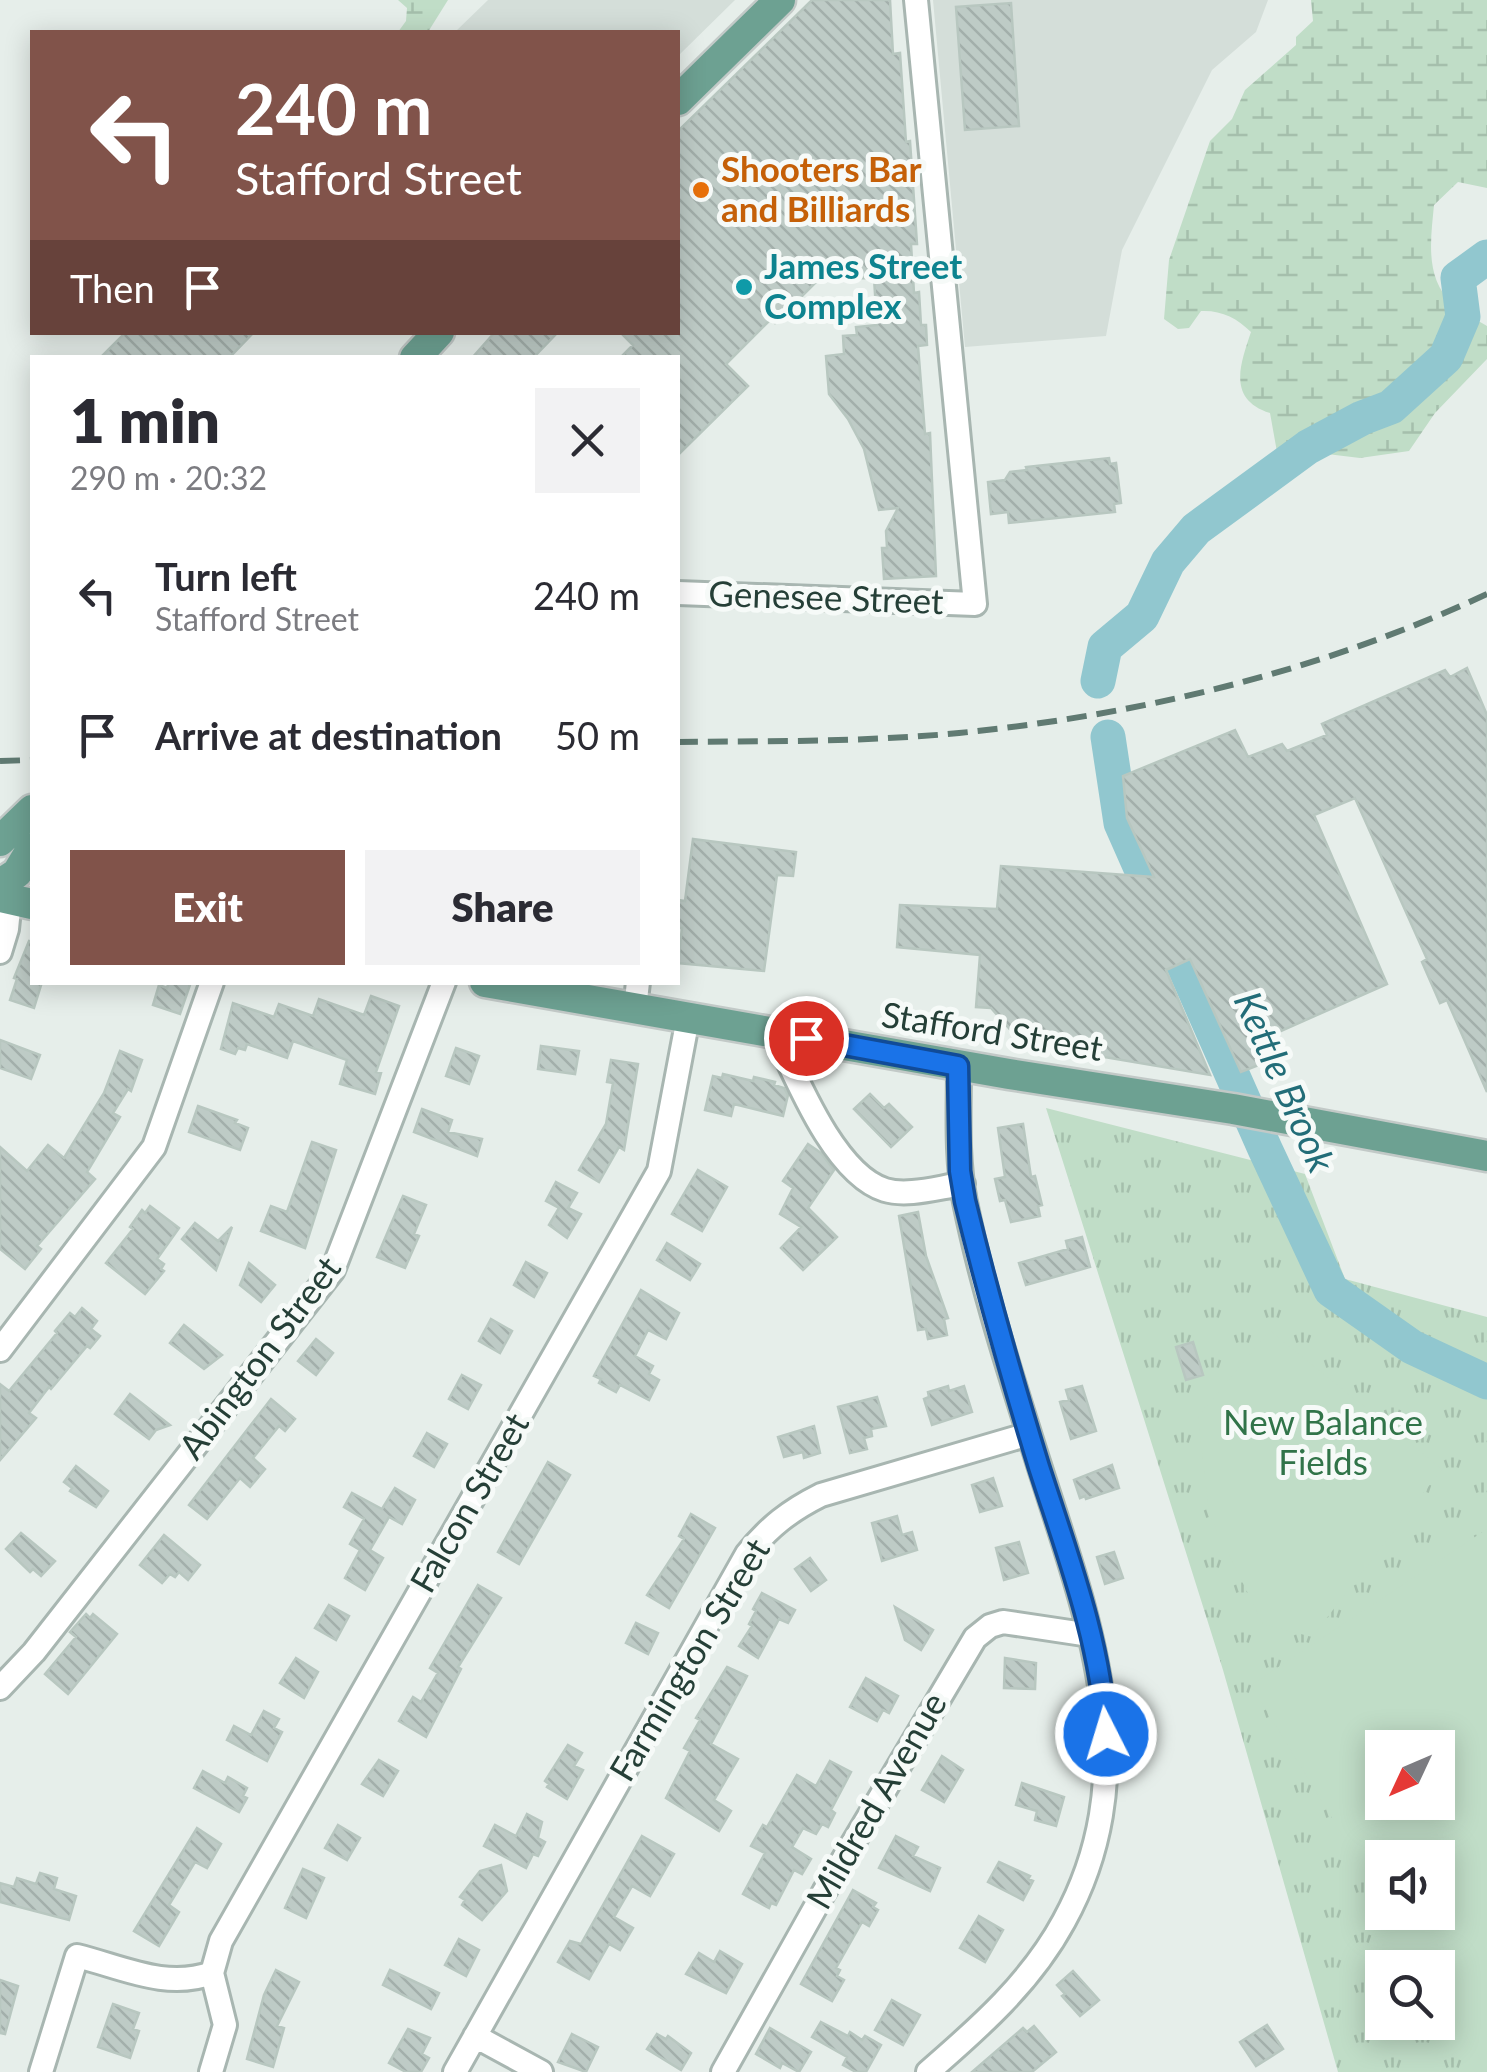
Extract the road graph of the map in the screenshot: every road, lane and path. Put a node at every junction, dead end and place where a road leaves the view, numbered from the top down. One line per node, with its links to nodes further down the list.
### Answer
1 (780, 0): 3 (main road)
2 (916, 0): 6 (street, Genesee Street)
3 (680, 98)
4 (436, 335): 5 (main road)
5 (418, 355)
6 (680, 593)
7 (30, 812): 8 (main road)
8 (0, 841)
9 (30, 852): 10 (main road)
10 (11, 896): 11 (street)
11 (0, 952)
12 (211, 985): 21 (street)
13 (443, 985): 24 (street, Abington Street)
14 (517, 985): 15 (main road, Stafford Street)
15 (637, 996): 16 (main road, Stafford Street)
16 (688, 1018): 17 (main road, Stafford Street); 25 (street, Falcon Street)
17 (775, 1033): 18 (main road, Stafford Street); 20 (street)
18 (958, 1066): 19 (main road, Stafford Street); 20 (street)
19 (1487, 1156)
20 (962, 1184): 22 (street)
21 (0, 1350)
22 (1029, 1434): 23 (street); 26 (street, Farmington Street)
23 (1090, 1635): 27 (street); 32 (street, Mildred Avenue)
24 (0, 1688)
25 (212, 1973): 28 (street); 29 (street)
26 (475, 2036): 30 (street, Farmington Street); 31 (street)
27 (939, 2068)
28 (41, 2072)
29 (211, 2072)
30 (455, 2072)
31 (541, 2072)
32 (723, 2072)

